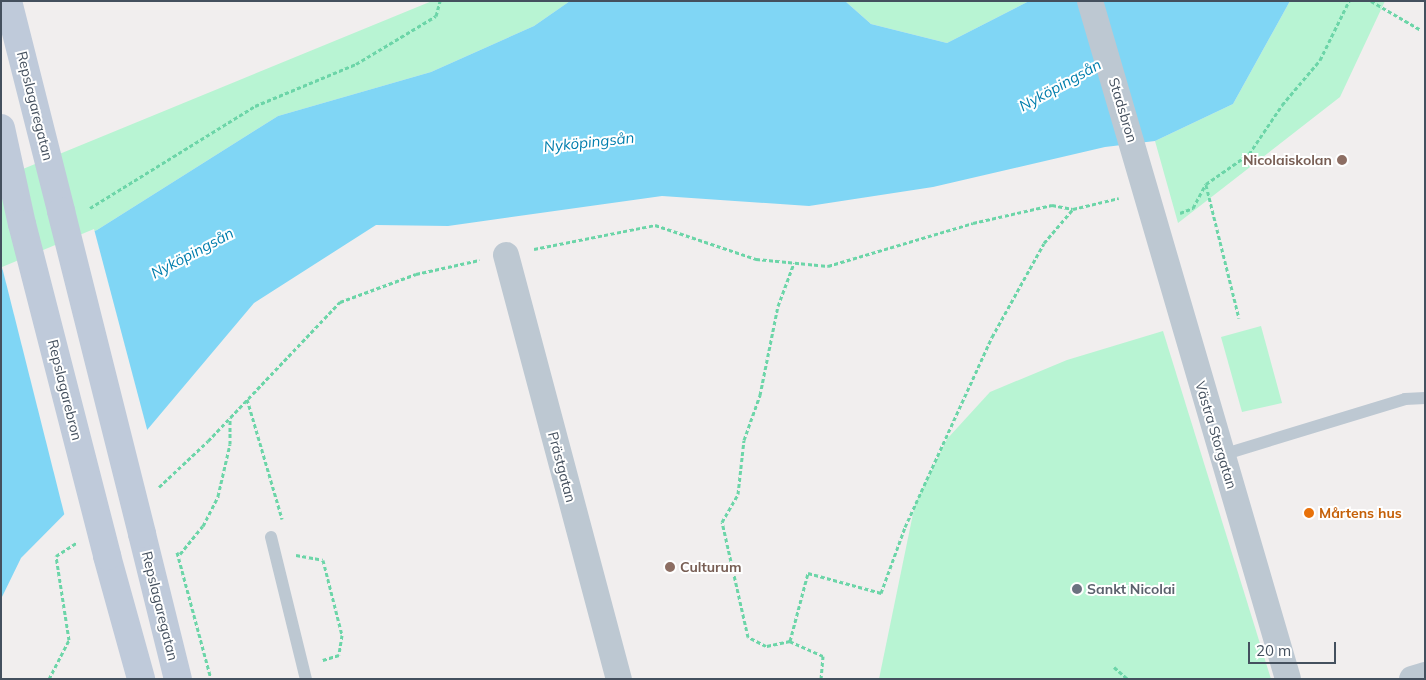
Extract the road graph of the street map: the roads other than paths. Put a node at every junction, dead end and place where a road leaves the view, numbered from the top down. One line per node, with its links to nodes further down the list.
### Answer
1 (8, 1): 3 (main road, Repslagaregatan)
2 (1090, 1): 5 (street, Stadsbron)
3 (9, 40): 12 (main road, Repslagaregatan, bridge)
4 (1, 128): 11 (main road, Repslagarebron, bridge)
5 (1148, 191): 8 (street, Västra Storgatan)
6 (506, 255): 14 (street, Prästgatan)
7 (1425, 398): 8 (lane)
8 (1222, 455): 15 (street, Västra Storgatan)
9 (271, 537): 13 (lane)
10 (1425, 675): 16 (street)
11 (141, 679)
12 (178, 679)
13 (306, 679)
14 (619, 679)
15 (1288, 679)
16 (1412, 679)

